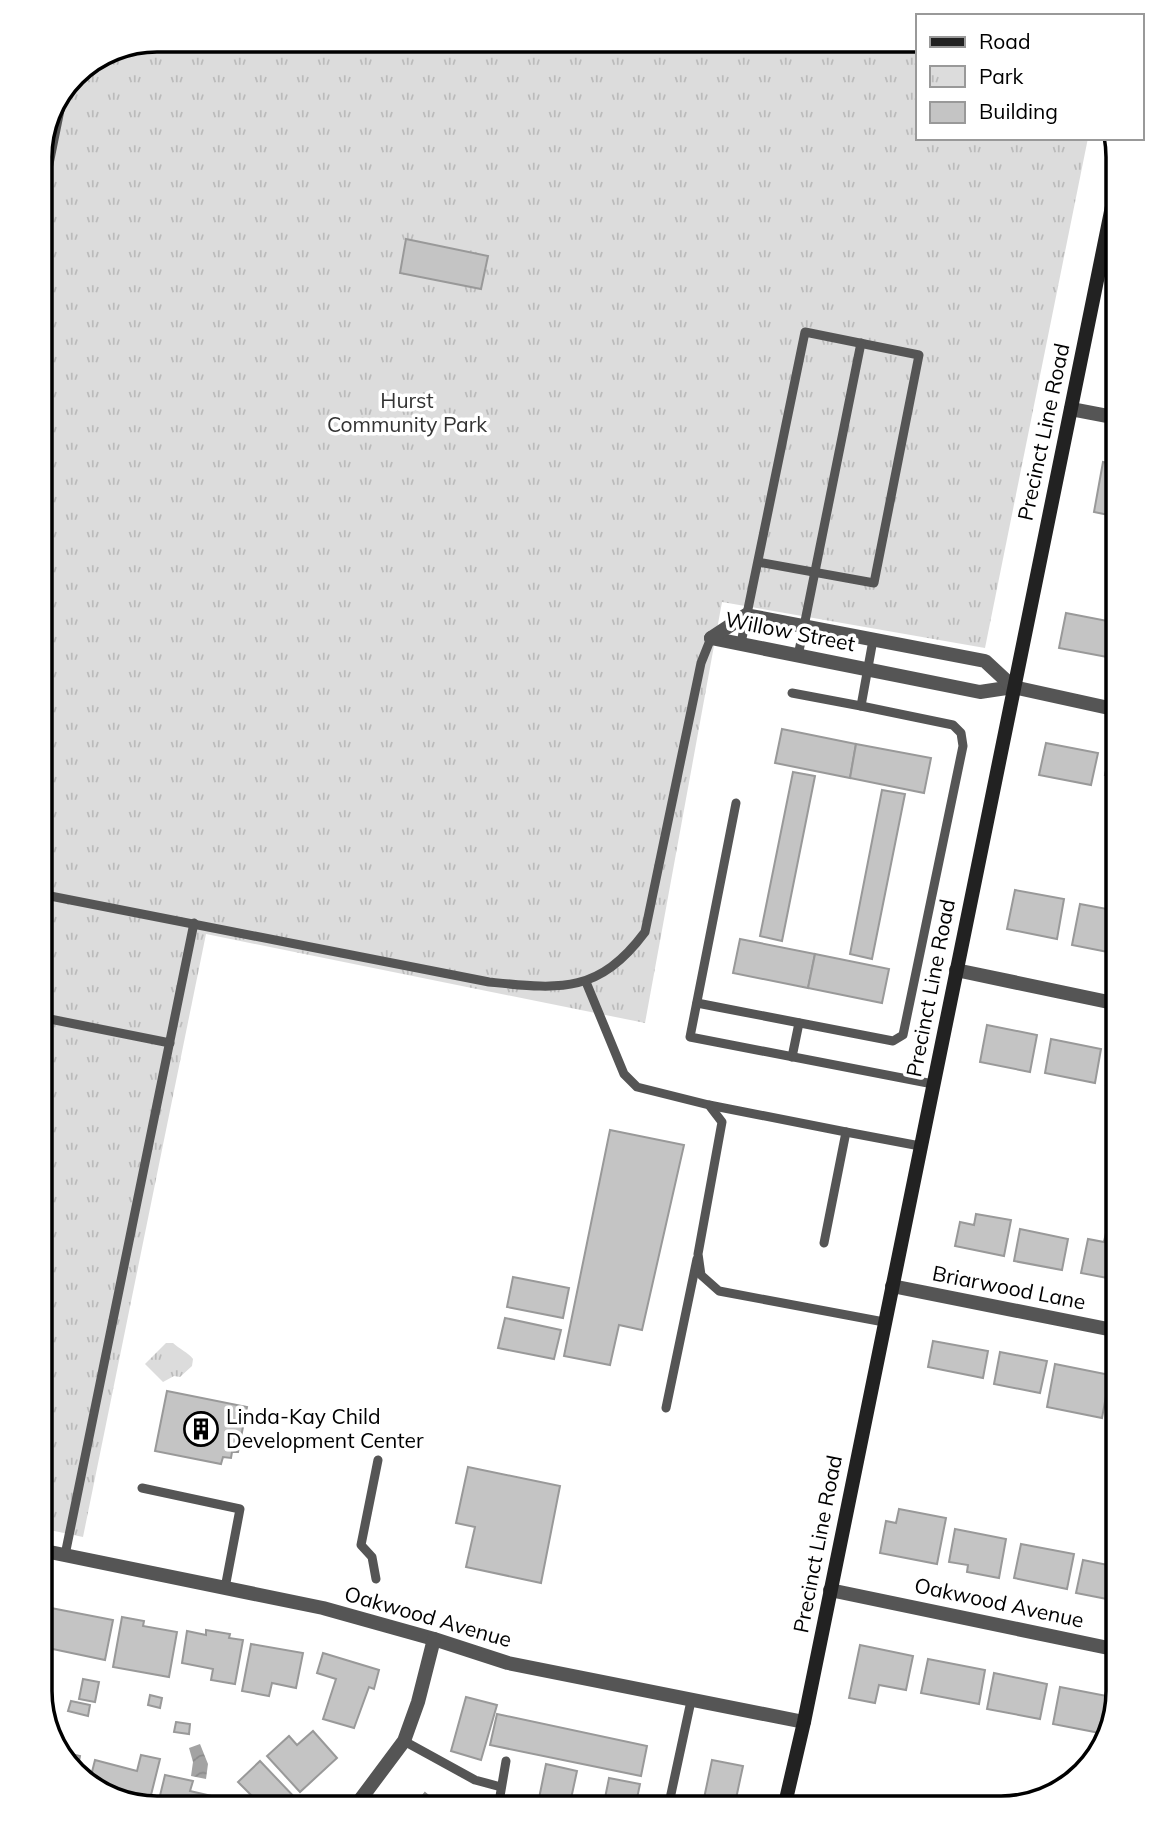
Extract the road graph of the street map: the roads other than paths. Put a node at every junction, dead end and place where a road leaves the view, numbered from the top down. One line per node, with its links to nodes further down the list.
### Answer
1 (1106, 236): 3 (main road, Precinct Line Road)
2 (861, 343): 5 (lane); 6 (lane); 6 (lane)
3 (1071, 408): 4 (street); 14 (main road, Precinct Line Road)
4 (1106, 415)
5 (758, 562): 6 (lane); 7 (lane)
6 (814, 572): 8 (lane)
7 (746, 615): 8 (street, Willow Street); 9 (street, Willow Street); 11 (lane)
8 (803, 626): 10 (street, Willow Street); 12 (lane)
9 (711, 638): 11 (street, Willow Street); 22 (lane)
10 (873, 640): 13 (lane); 14 (street, Willow Street)
11 (741, 643): 12 (street, Willow Street)
12 (798, 656): 13 (street, Willow Street)
13 (868, 669): 14 (street, Willow Street); 16 (lane)
14 (1013, 687): 17 (street, Willow Street); 21 (main road, Precinct Line Road)
15 (792, 693): 16 (lane)
16 (861, 706): 26 (lane)
17 (1106, 707)
18 (736, 803): 24 (lane)
19 (53, 896): 20 (lane)
20 (194, 923): 22 (lane); 27 (lane)
21 (956, 970): 23 (street); 29 (main road, Precinct Line Road)
22 (586, 982): 30 (lane)
23 (1106, 1001)
24 (697, 1003): 26 (lane); 28 (lane)
25 (53, 1020): 27 (lane)
26 (799, 1023): 28 (lane)
27 (170, 1043): 42 (lane)
28 (792, 1057): 29 (lane)
29 (933, 1084): 32 (main road, Precinct Line Road)
30 (709, 1105): 31 (lane); 34 (lane)
31 (846, 1132): 32 (lane); 33 (lane)
32 (920, 1146): 35 (main road, Precinct Line Road)
33 (824, 1243)
34 (698, 1254): 36 (lane); 38 (lane)
35 (892, 1286): 36 (main road, Precinct Line Road); 37 (street, Briarwood Lane)
36 (884, 1322): 45 (main road, Precinct Line Road)
37 (1106, 1329)
38 (666, 1408)
39 (378, 1460): 43 (lane)
40 (142, 1488): 44 (lane)
41 (53, 1553): 42 (street, Oakwood Avenue)
42 (65, 1555): 44 (street, Oakwood Avenue)
43 (376, 1579)
44 (225, 1588): 46 (street, Oakwood Avenue)
45 (830, 1590): 47 (street, Oakwood Avenue); 49 (main road, Precinct Line Road)
46 (434, 1639): 48 (street, Oakwood Avenue); 50 (street)
47 (1106, 1648)
48 (691, 1701): 49 (street, Oakwood Avenue); 55 (lane)
49 (804, 1722): 56 (main road, Precinct Line Road)
50 (404, 1741): 52 (lane); 53 (street)
51 (506, 1761): 52 (lane)
52 (501, 1787): 54 (lane)
53 (364, 1795)
54 (500, 1795)
55 (671, 1796)
56 (787, 1796)

